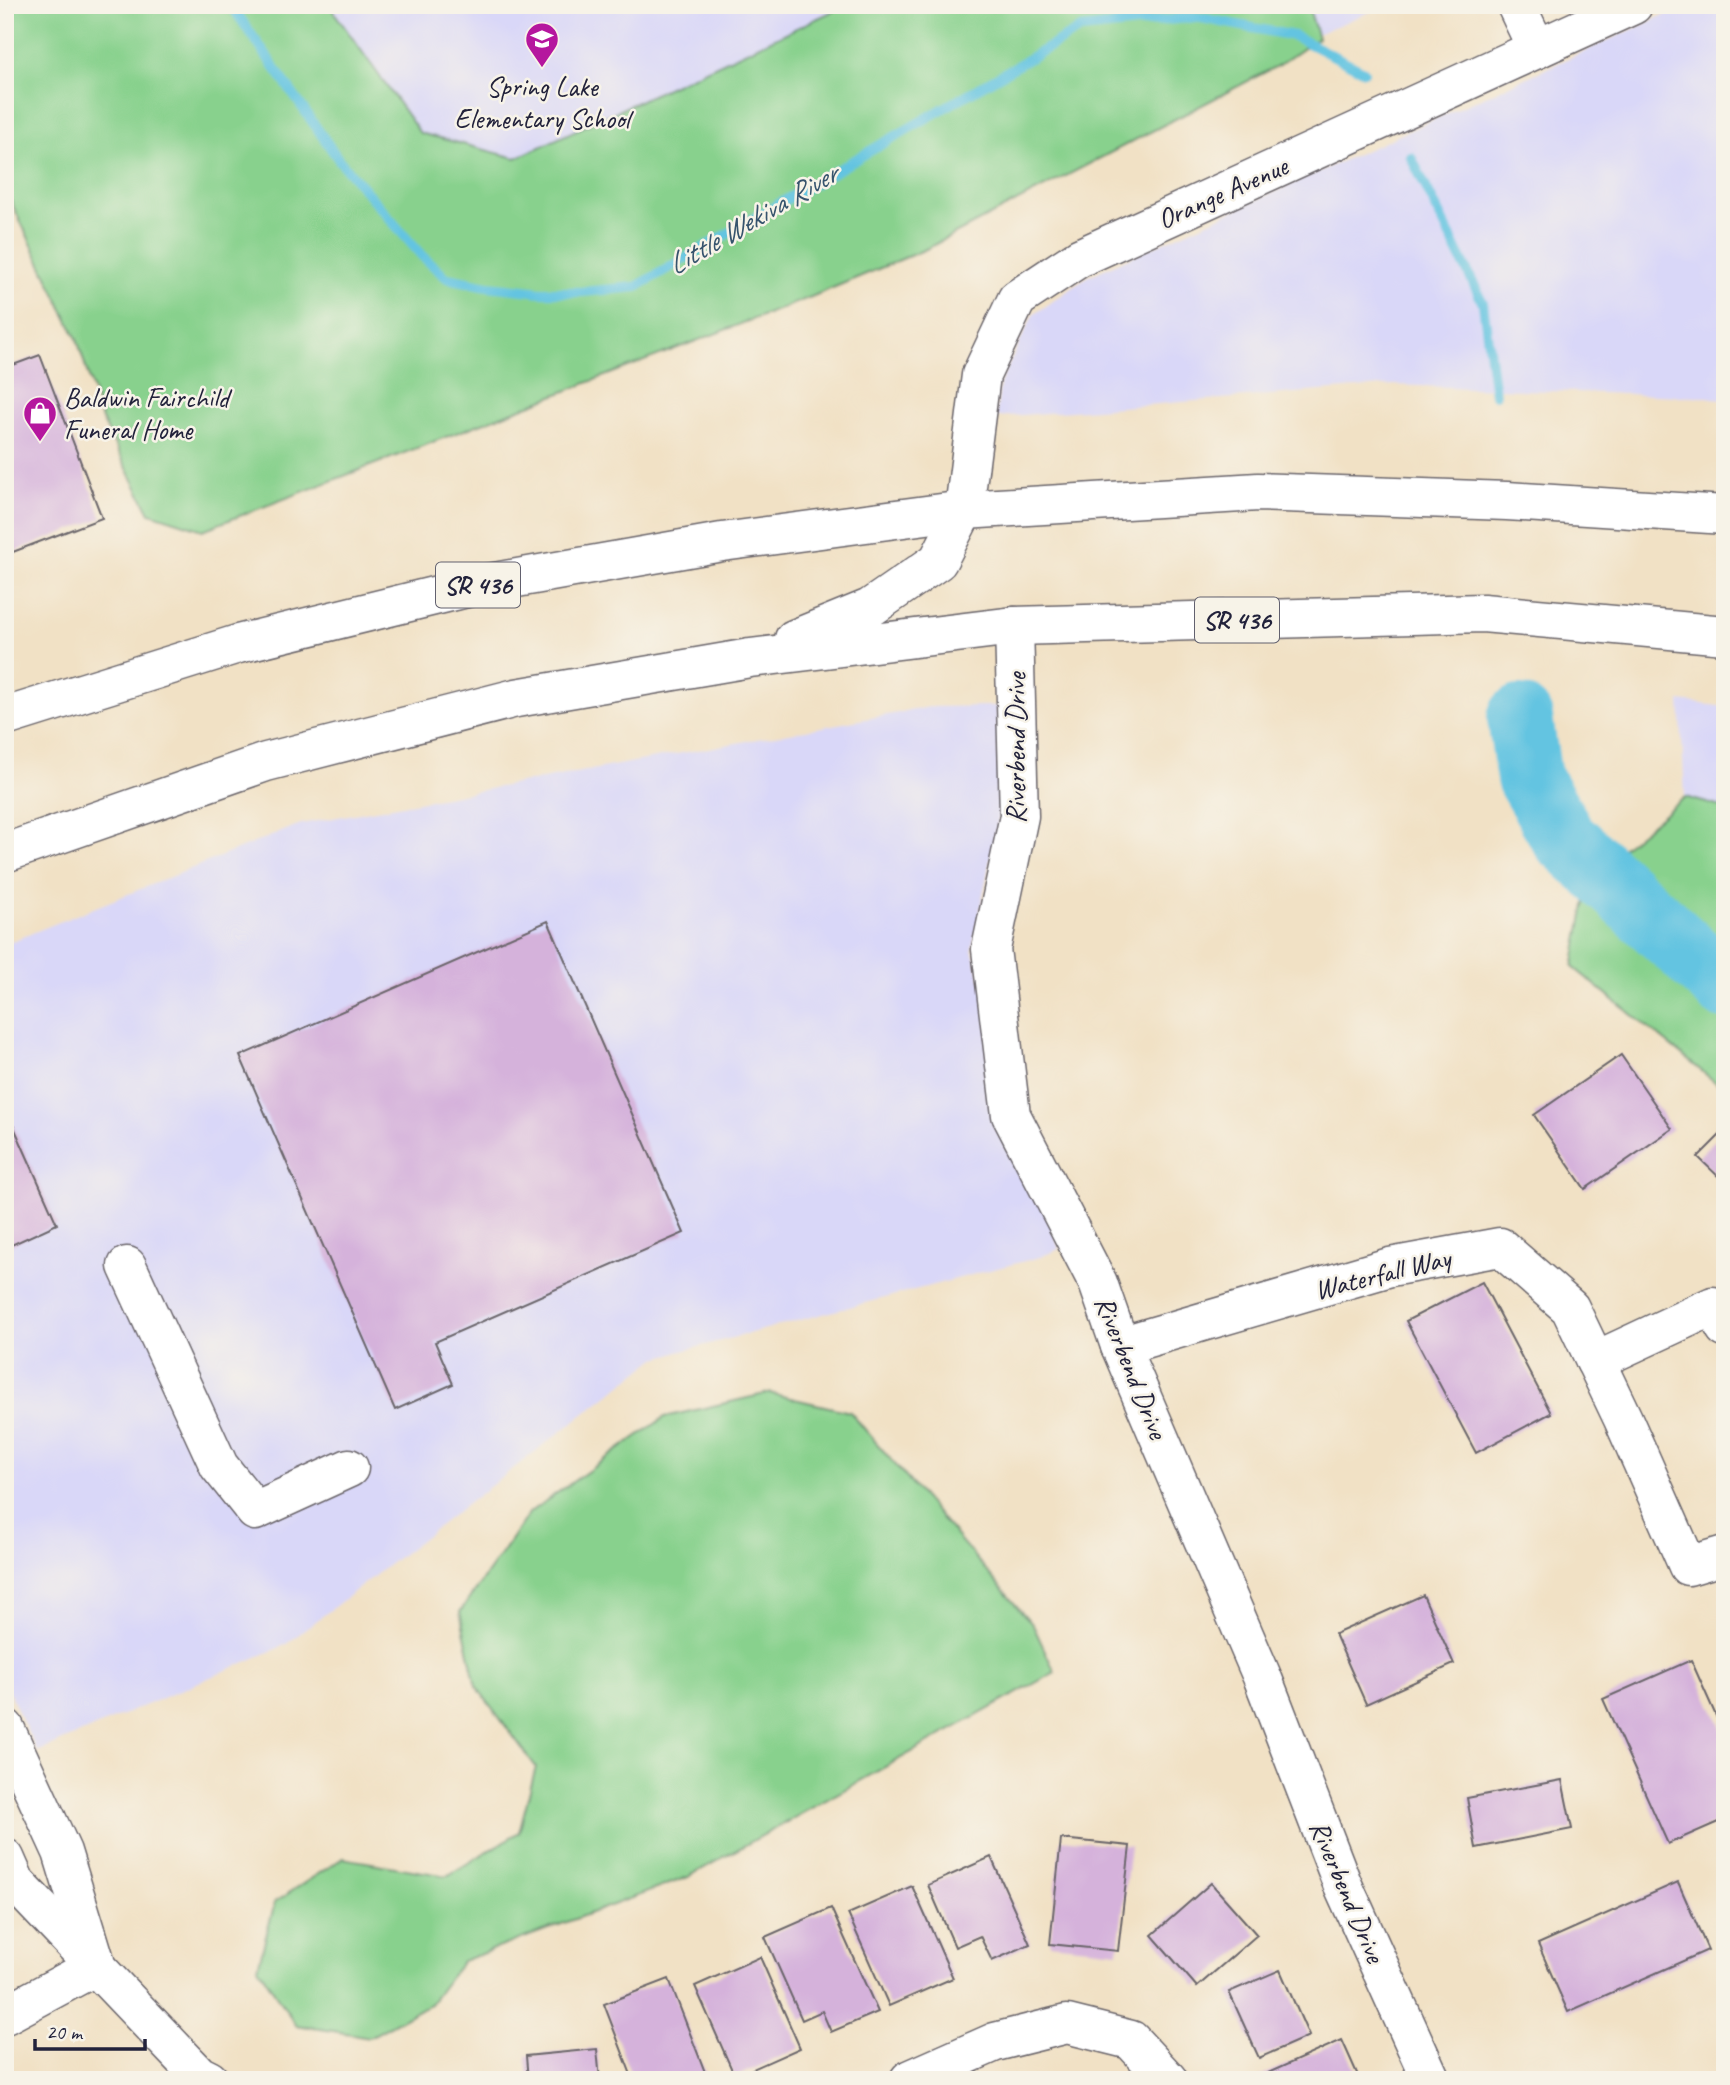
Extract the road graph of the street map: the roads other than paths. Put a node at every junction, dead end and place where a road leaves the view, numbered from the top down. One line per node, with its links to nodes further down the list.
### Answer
1 (1516, 5): 3 (main road)
2 (1633, 5): 3 (main road, Orange Avenue)
3 (1537, 49): 4 (main road, Orange Avenue)
4 (964, 510): 5 (main road, SR 436); 8 (main road, Orange Avenue); 9 (main road, SR 436)
5 (1725, 515)
6 (1014, 626): 7 (main road, SR 436); 8 (main road, SR 436); 13 (main road, Riverbend Drive)
7 (1716, 630)
8 (750, 658): 10 (main road, SR 436)
9 (5, 718)
10 (5, 853)
11 (127, 1266): 15 (main road)
12 (1725, 1328): 14 (main road)
13 (1120, 1346): 14 (main road, Waterfall Way); 24 (main road, Riverbend Drive)
14 (1595, 1361): 16 (main road, Waterfall Way)
15 (349, 1468)
16 (1725, 1555)
17 (5, 1728): 19 (main road)
18 (5, 1858): 19 (main road)
19 (96, 1966): 20 (main road); 21 (main road)
20 (5, 2015)
21 (209, 2080)
22 (909, 2080): 23 (main road)
23 (1168, 2080)
24 (1431, 2080)

